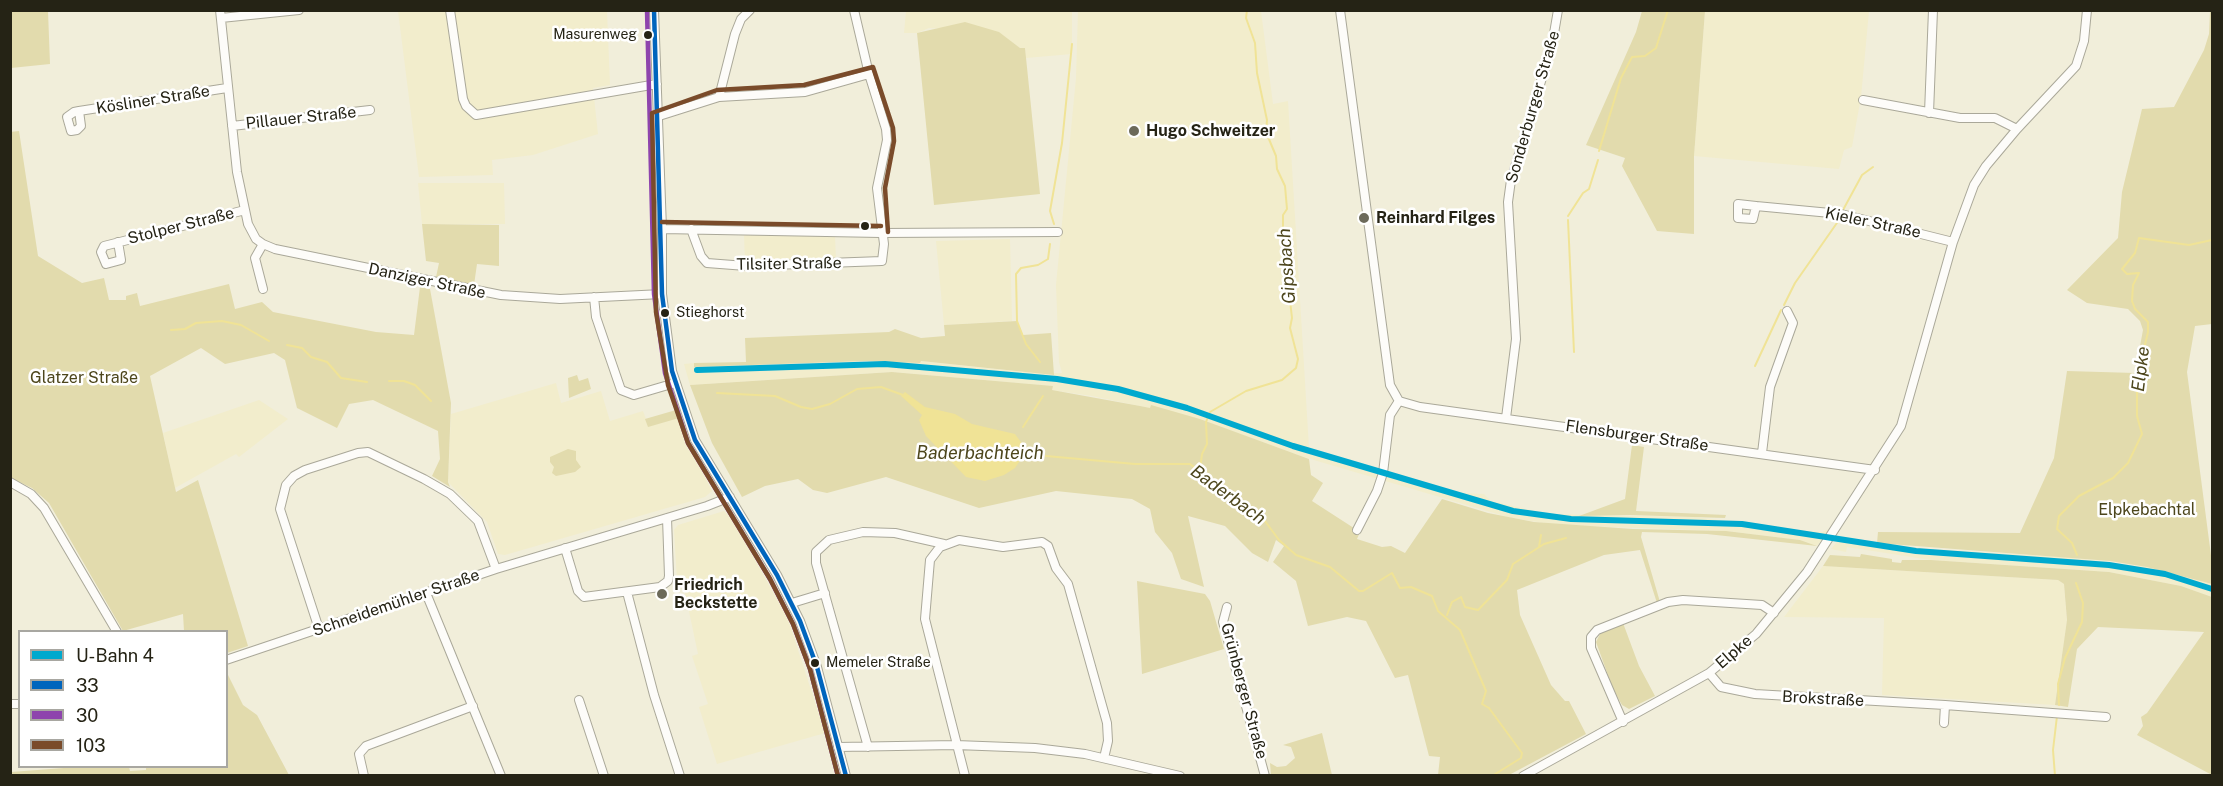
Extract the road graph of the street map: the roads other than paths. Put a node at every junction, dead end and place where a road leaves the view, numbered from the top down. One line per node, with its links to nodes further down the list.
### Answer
1 (299, 10): 10 (street)
2 (450, 10): 12 (street)
3 (654, 10): 12 (street)
4 (750, 10): 14 (street)
5 (854, 10): 11 (street)
6 (1340, 10): 36 (street)
7 (1558, 10): 37 (street, Sonderburger Straße)
8 (1933, 10): 18 (street)
9 (2087, 10): 21 (street, Elpke)
10 (221, 14): 13 (street)
11 (869, 74): 14 (street); 27 (street)
12 (657, 84): 19 (street)
13 (227, 88): 17 (street, Kösliner Straße); 20 (street)
14 (719, 97): 19 (street)
15 (1863, 100): 18 (street)
16 (370, 110): 20 (street, Pillauer Straße)
17 (79, 111)
18 (1929, 113): 21 (street)
19 (659, 116): 24 (street)
20 (232, 126): 23 (street)
21 (2017, 129): 29 (street, Elpke)
22 (1756, 206): 29 (street, Kieler Straße)
23 (245, 210): 28 (street, Stolper Straße); 30 (street)
24 (662, 229): 25 (street); 32 (street)
25 (691, 229): 27 (street); 27 (street, Tilsiter Straße)
26 (1058, 232): 27 (street)
27 (881, 233)
28 (118, 242)
29 (1953, 242): 39 (street, Elpke)
30 (263, 244): 31 (street); 33 (street, Danziger Straße)
31 (263, 289)
32 (662, 294): 33 (street, Danziger Straße); 35 (street)
33 (594, 297): 35 (street)
34 (1787, 311): 38 (street)
35 (675, 383): 41 (street)
36 (1399, 401): 37 (street, Flensburger Straße); 43 (street)
37 (1506, 418): 38 (street, Flensburger Straße)
38 (1762, 453): 39 (street, Flensburger Straße)
39 (1875, 470): 54 (street, Elpke)
40 (10, 482): 56 (street)
41 (730, 497): 42 (street, Schneidemühler Straße); 52 (street)
42 (667, 518): 46 (street, Schneidemühler Straße); 49 (street)
43 (1357, 530)
44 (919, 539): 45 (street); 47 (street); 51 (street)
45 (944, 544): 47 (street); 68 (street)
46 (565, 548): 48 (street, Schneidemühler Straße); 49 (street)
47 (930, 560): 65 (street)
48 (496, 569): 50 (street, Schneidemühler Straße); 55 (street)
49 (627, 592): 72 (street)
50 (426, 593): 55 (street, Schneidemühler Straße); 61 (street)
51 (825, 593): 52 (street); 67 (street)
52 (792, 603): 66 (street)
53 (1227, 607): 76 (street, Grünberger Straße)
54 (1774, 613): 58 (street, Elpke); 63 (street)
55 (320, 629): 57 (street, Schneidemühler Straße)
56 (116, 630)
57 (228, 659)
58 (1709, 673): 60 (street, Brokstraße); 63 (street, Elpke)
59 (579, 700): 71 (street)
60 (1945, 705): 62 (street, Brokstraße); 64 (street)
61 (473, 706): 69 (street); 70 (street)
62 (2106, 717)
63 (1623, 722): 77 (street, Elpke)
64 (1944, 723)
65 (956, 745): 67 (street); 68 (street); 74 (street)
66 (838, 747): 67 (street); 73 (street)
67 (868, 747)
68 (1104, 758): 75 (street)
69 (363, 776)
70 (501, 776)
71 (604, 776)
72 (680, 776)
73 (846, 776)
74 (965, 776)
75 (1180, 776)
76 (1265, 776)
77 (1523, 776)

